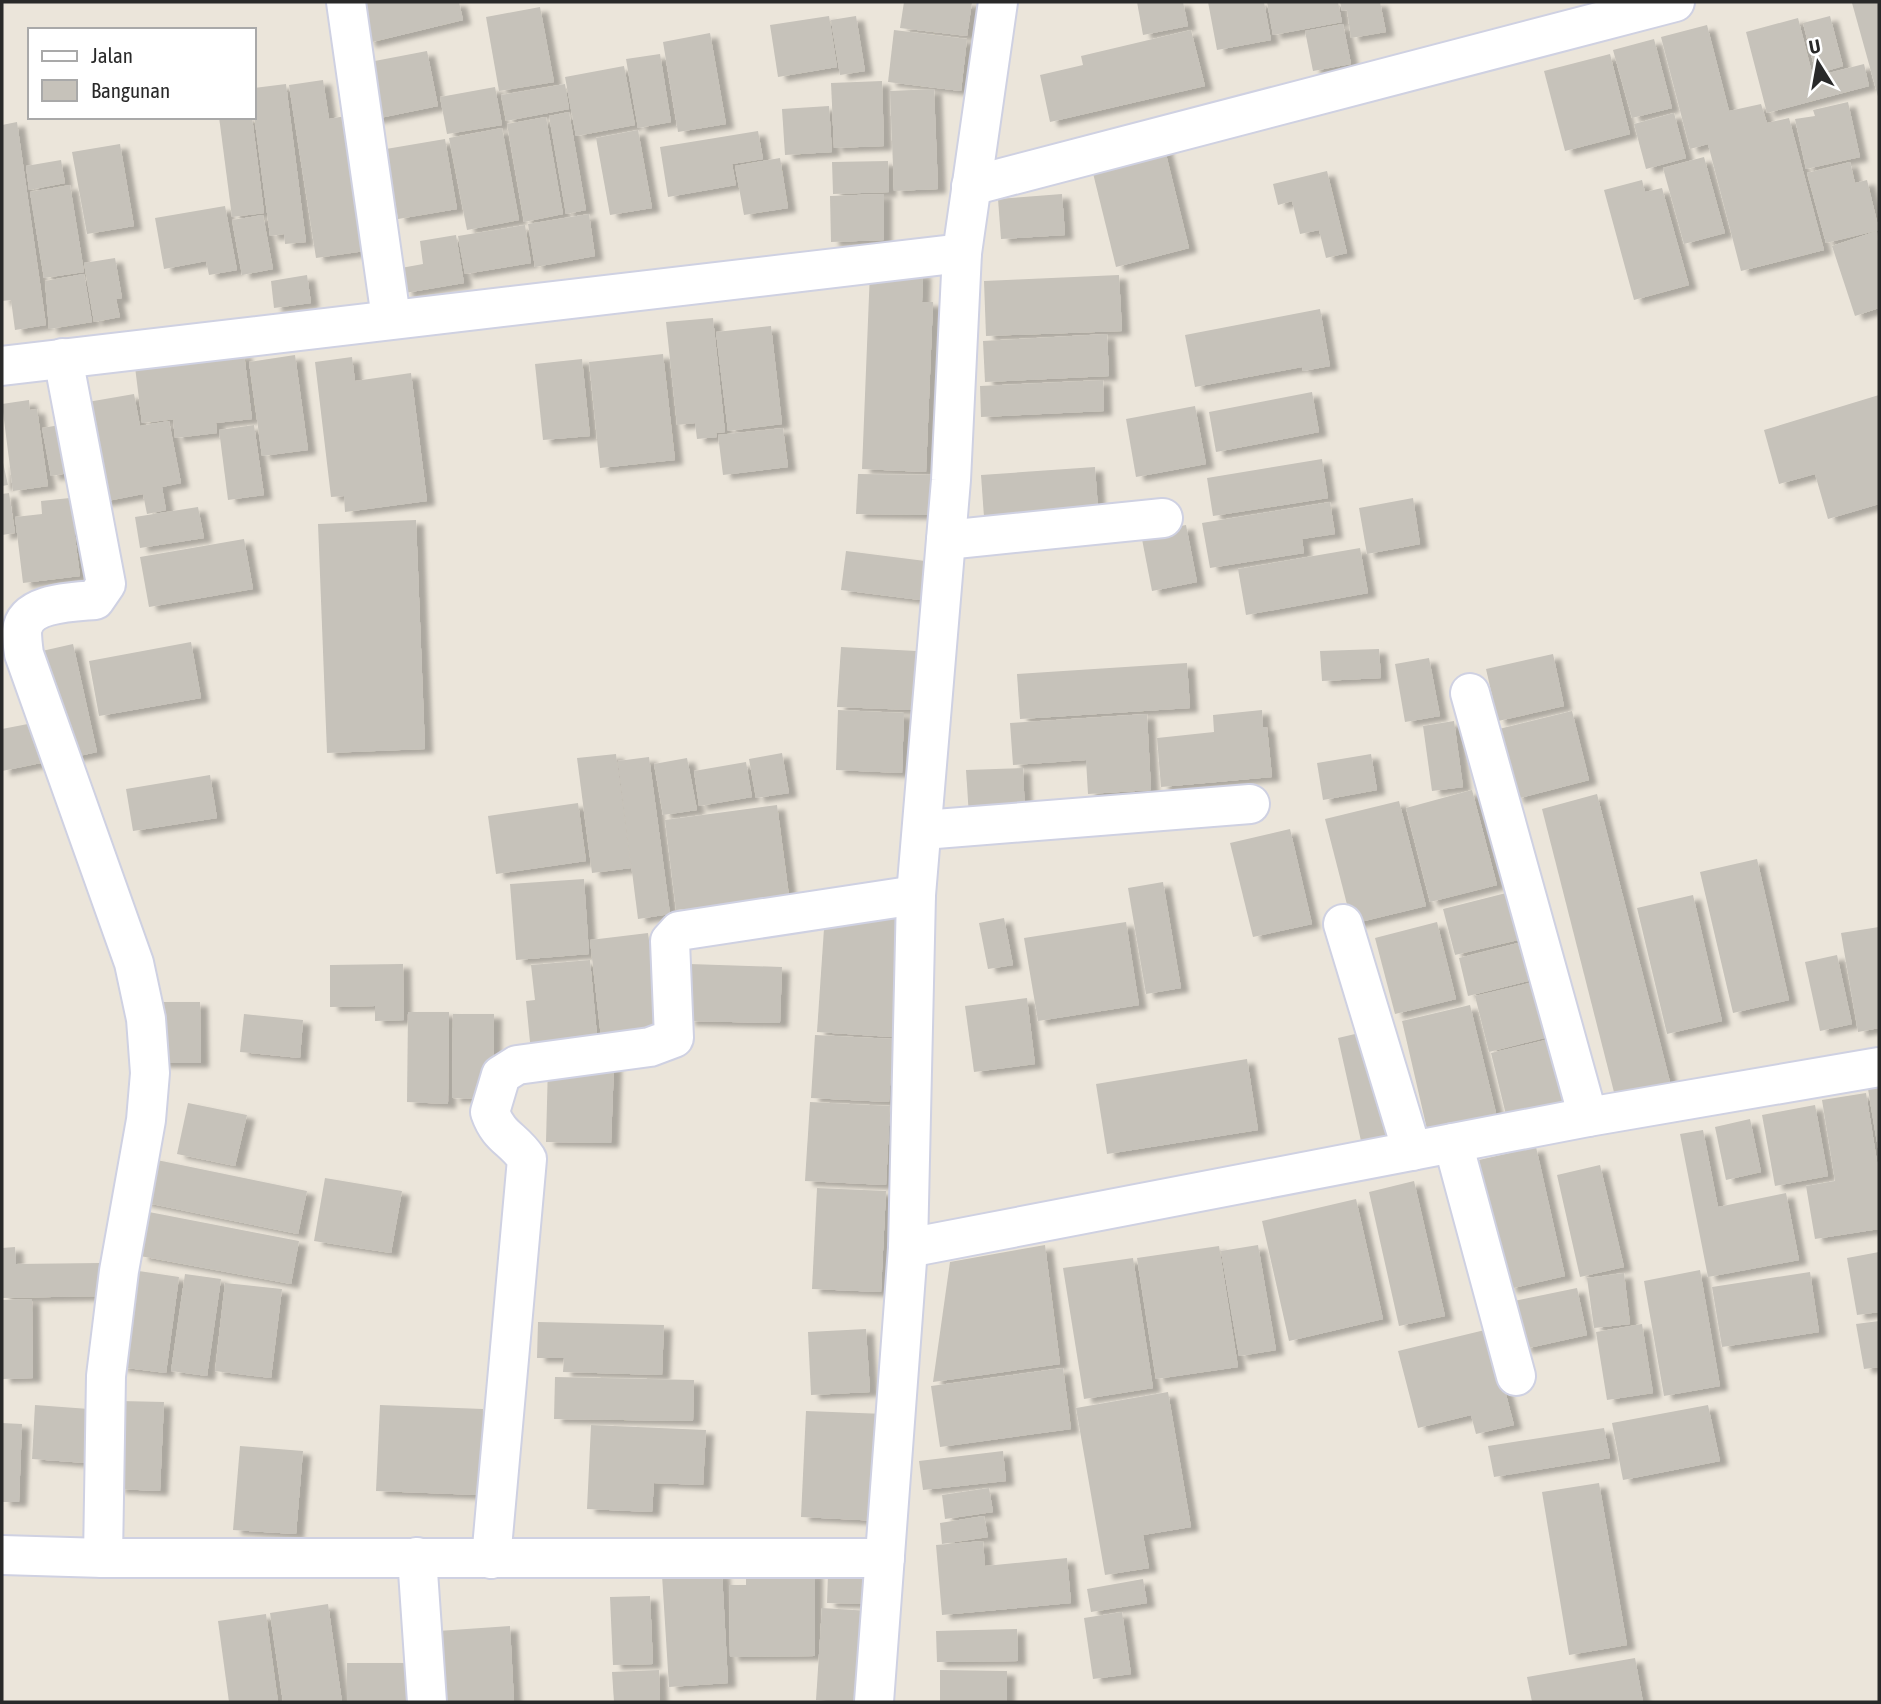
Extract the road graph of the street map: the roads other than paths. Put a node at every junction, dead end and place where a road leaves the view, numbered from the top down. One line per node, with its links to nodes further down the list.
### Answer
1 (346, 2): 6 (street)
2 (998, 2): 4 (street)
3 (1675, 2): 4 (street)
4 (971, 186): 5 (street)
5 (962, 253): 6 (street); 10 (street)
6 (391, 318): 7 (street)
7 (62, 358): 8 (street); 25 (street)
8 (2, 366)
9 (1163, 518): 10 (street)
10 (946, 540): 13 (street)
11 (1470, 693): 17 (street)
12 (1250, 804): 13 (street)
13 (923, 830): 14 (street)
14 (916, 895): 20 (street); 26 (street)
15 (1343, 924): 19 (street)
16 (1879, 1067): 17 (street)
17 (1588, 1117): 18 (street)
18 (1453, 1143): 19 (street); 21 (street)
19 (1412, 1151): 20 (street)
20 (908, 1248): 24 (street)
21 (1516, 1377)
22 (2, 1555): 25 (street)
23 (418, 1557): 25 (street); 26 (street); 27 (street)
24 (885, 1558): 26 (street); 28 (street)
25 (103, 1559)
26 (491, 1559)
27 (427, 1702)
28 (874, 1702)

